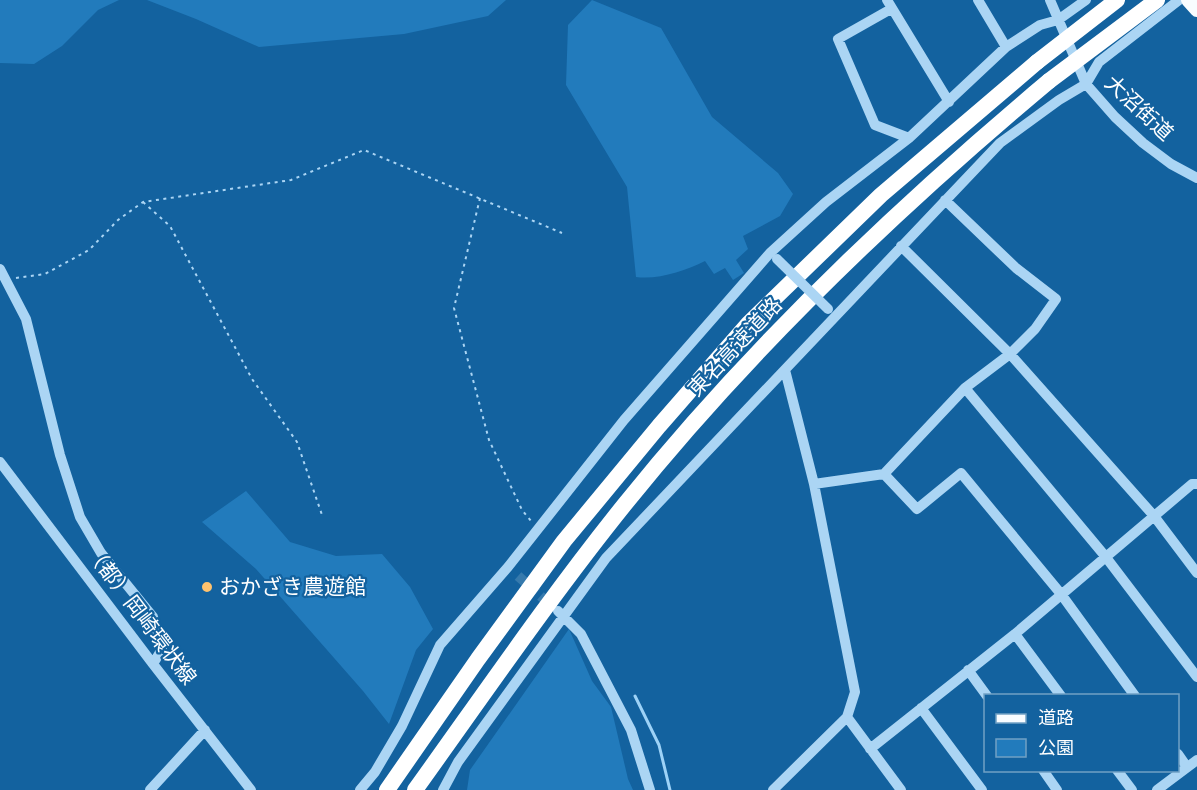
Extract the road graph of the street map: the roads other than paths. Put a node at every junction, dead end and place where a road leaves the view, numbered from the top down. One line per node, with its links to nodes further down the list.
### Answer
1 (978, 0): 11 (street)
2 (1050, 0): 10 (street)
3 (1086, 0): 10 (street)
4 (1117, 0): 54 (highway, 東名高速道路, bridge)
5 (1157, 0): 55 (highway, 東名高速道路, bridge)
6 (1179, 0): 12 (street)
7 (1188, 0): 9 (main road)
8 (889, 4): 13 (street); 14 (street)
9 (1197, 10)
10 (1058, 20): 11 (street); 12 (street, 大沼街道)
11 (1006, 47): 13 (street)
12 (1086, 84): 15 (street, 大沼街道); 16 (street)
13 (949, 102): 14 (street)
14 (909, 138): 18 (street)
15 (1197, 178)
16 (945, 200): 17 (street); 21 (street)
17 (901, 246): 20 (street); 21 (street)
18 (773, 256): 20 (street, bridge); 30 (street)
19 (0, 269): 36 (street)
20 (831, 314): 22 (street)
21 (1010, 354): 23 (street); 28 (street)
22 (785, 370): 26 (street); 34 (street)
23 (966, 388): 25 (street); 29 (street)
24 (0, 462): 36 (street, （都）岡崎環状線)
25 (884, 474): 26 (street); 33 (street)
26 (814, 484): 43 (street)
27 (1197, 484): 28 (street)
28 (1154, 516): 29 (street); 31 (street)
29 (1106, 556): 33 (street); 38 (street)
30 (508, 567): 32 (street); 53 (street)
31 (1197, 573)
32 (518, 576)
33 (1061, 594): 35 (street); 41 (street)
34 (561, 614): 56 (street); 57 (street)
35 (1014, 633): 37 (street); 40 (street)
36 (153, 664): 44 (street, （都）岡崎環状線)
37 (968, 670): 39 (street); 42 (street)
38 (1197, 677)
39 (986, 694)
40 (1060, 694)
41 (1134, 694)
42 (921, 708): 45 (street); 60 (street)
43 (847, 717): 45 (street); 58 (street)
44 (205, 730): 51 (street); 52 (street, （都）岡崎環状線)
45 (870, 749): 59 (street)
46 (1179, 755): 48 (street)
47 (1197, 760): 48 (street)
48 (1187, 767): 63 (street)
49 (1044, 772): 61 (street)
50 (1118, 772): 62 (street)
51 (150, 790)
52 (251, 790)
53 (360, 790)
54 (387, 790)
55 (415, 790)
56 (443, 790)
57 (650, 790)
58 (773, 790)
59 (901, 790)
60 (982, 790)
61 (1057, 790)
62 (1132, 790)
63 (1157, 790)

